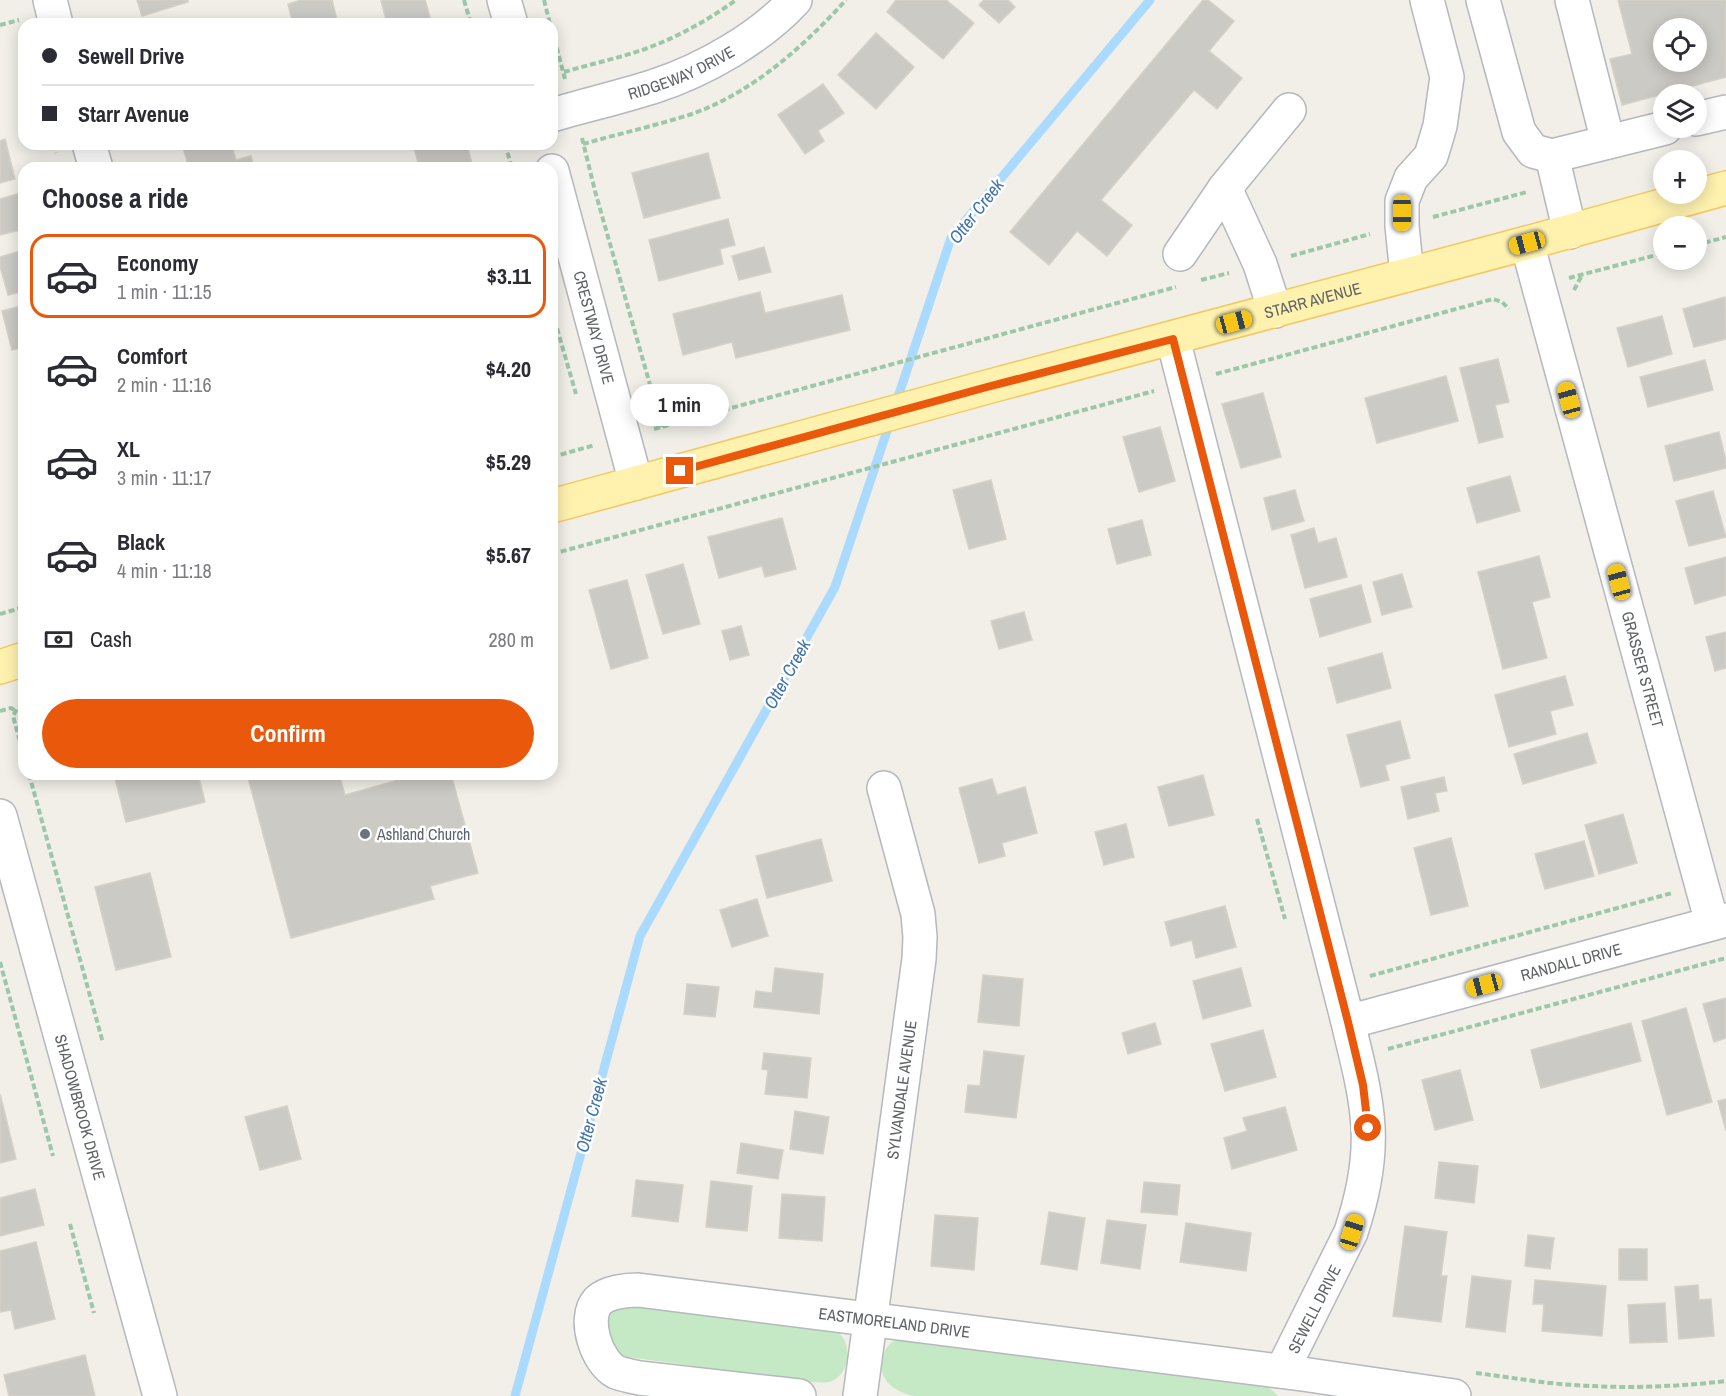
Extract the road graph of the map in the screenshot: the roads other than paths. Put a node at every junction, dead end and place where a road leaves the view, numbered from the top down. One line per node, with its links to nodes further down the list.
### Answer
1 (50, 0): 7 (street)
2 (504, 0): 8 (street)
3 (795, 0): 10 (street, RIDGEWAY DRIVE)
4 (1427, 0): 22 (street)
5 (1483, 0): 15 (street)
6 (1572, 0): 14 (street)
7 (54, 18)
8 (509, 18)
9 (1289, 110): 16 (street)
10 (563, 112)
11 (1726, 112): 12 (street)
12 (1707, 116)
13 (1653, 131): 14 (street)
14 (1608, 142): 15 (street)
15 (1556, 170): 19 (street)
16 (1225, 188): 21 (street); 23 (street)
17 (1726, 188): 19 (main road, STARR AVENUE)
18 (558, 192): 25 (street, CRESTWAY DRIVE)
19 (1570, 231): 20 (main road, STARR AVENUE)
20 (1527, 243): 22 (main road, STARR AVENUE); 31 (street, GRASSER STREET)
21 (1184, 274)
22 (1407, 275): 23 (main road, STARR AVENUE)
23 (1275, 311): 24 (main road, STARR AVENUE)
24 (1173, 339): 25 (main road, STARR AVENUE); 32 (street, SEWELL DRIVE)
25 (636, 483): 26 (main road, STARR AVENUE)
26 (558, 504)
27 (18, 661): 28 (main road)
28 (0, 667)
29 (884, 788): 33 (street, SYLVANDALE AVENUE)
30 (0, 816): 36 (street, SHADOWBROOK DRIVE)
31 (1719, 921): 32 (street, RANDALL DRIVE)
32 (1348, 1022): 34 (street, SEWELL DRIVE)
33 (870, 1318): 34 (street, EASTMORELAND DRIVE); 37 (street, EASTMORELAND DRIVE); 38 (street, SYLVANDALE AVENUE)
34 (1294, 1380): 35 (street, EASTMORELAND DRIVE)
35 (1400, 1392): 39 (street, EASTMORELAND DRIVE)
36 (160, 1396)
37 (800, 1396)
38 (860, 1396)
39 (1454, 1396)

